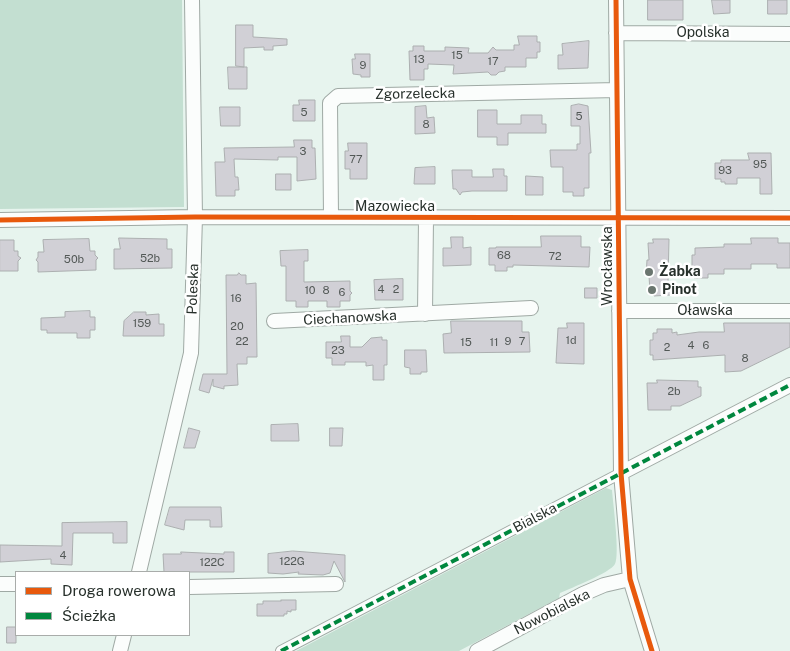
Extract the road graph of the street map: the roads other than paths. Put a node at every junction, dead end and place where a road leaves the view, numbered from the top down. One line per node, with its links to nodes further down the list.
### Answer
1 (192, 0): 6 (street, Poleska)
2 (616, 0): 3 (street, Wrocławska)
3 (616, 33): 4 (street, Opolska); 5 (street, Wrocławska)
4 (790, 34)
5 (617, 90): 7 (street, Zgorzelecka); 8 (street, Wrocławska)
6 (194, 217): 7 (street, Mazowiecka); 11 (street, Mazowiecka); 19 (street, Poleska)
7 (330, 217): 9 (street, Mazowiecka)
8 (619, 217): 9 (street, Mazowiecka); 10 (street, Mazowiecka); 13 (street, Wrocławska)
9 (426, 218): 15 (street)
10 (790, 218)
11 (0, 220)
12 (531, 308): 15 (street, Ciechanowska)
13 (619, 311): 14 (street, Oławska); 18 (street, Wrocławska)
14 (790, 311)
15 (425, 314): 16 (street, Ciechanowska)
16 (274, 321)
17 (790, 386): 18 (street, Bialska)
18 (621, 473): 20 (street, Wrocławska); 27 (street, Bialska)
19 (139, 571)
20 (630, 579): 28 (street, Nowobialska); 29 (street, Wrocławska)
21 (0, 584): 22 (street)
22 (15, 584)
23 (336, 584): 24 (street)
24 (190, 587)
25 (124, 636): 26 (street)
26 (120, 651)
27 (280, 651)
28 (477, 651)
29 (652, 651)

